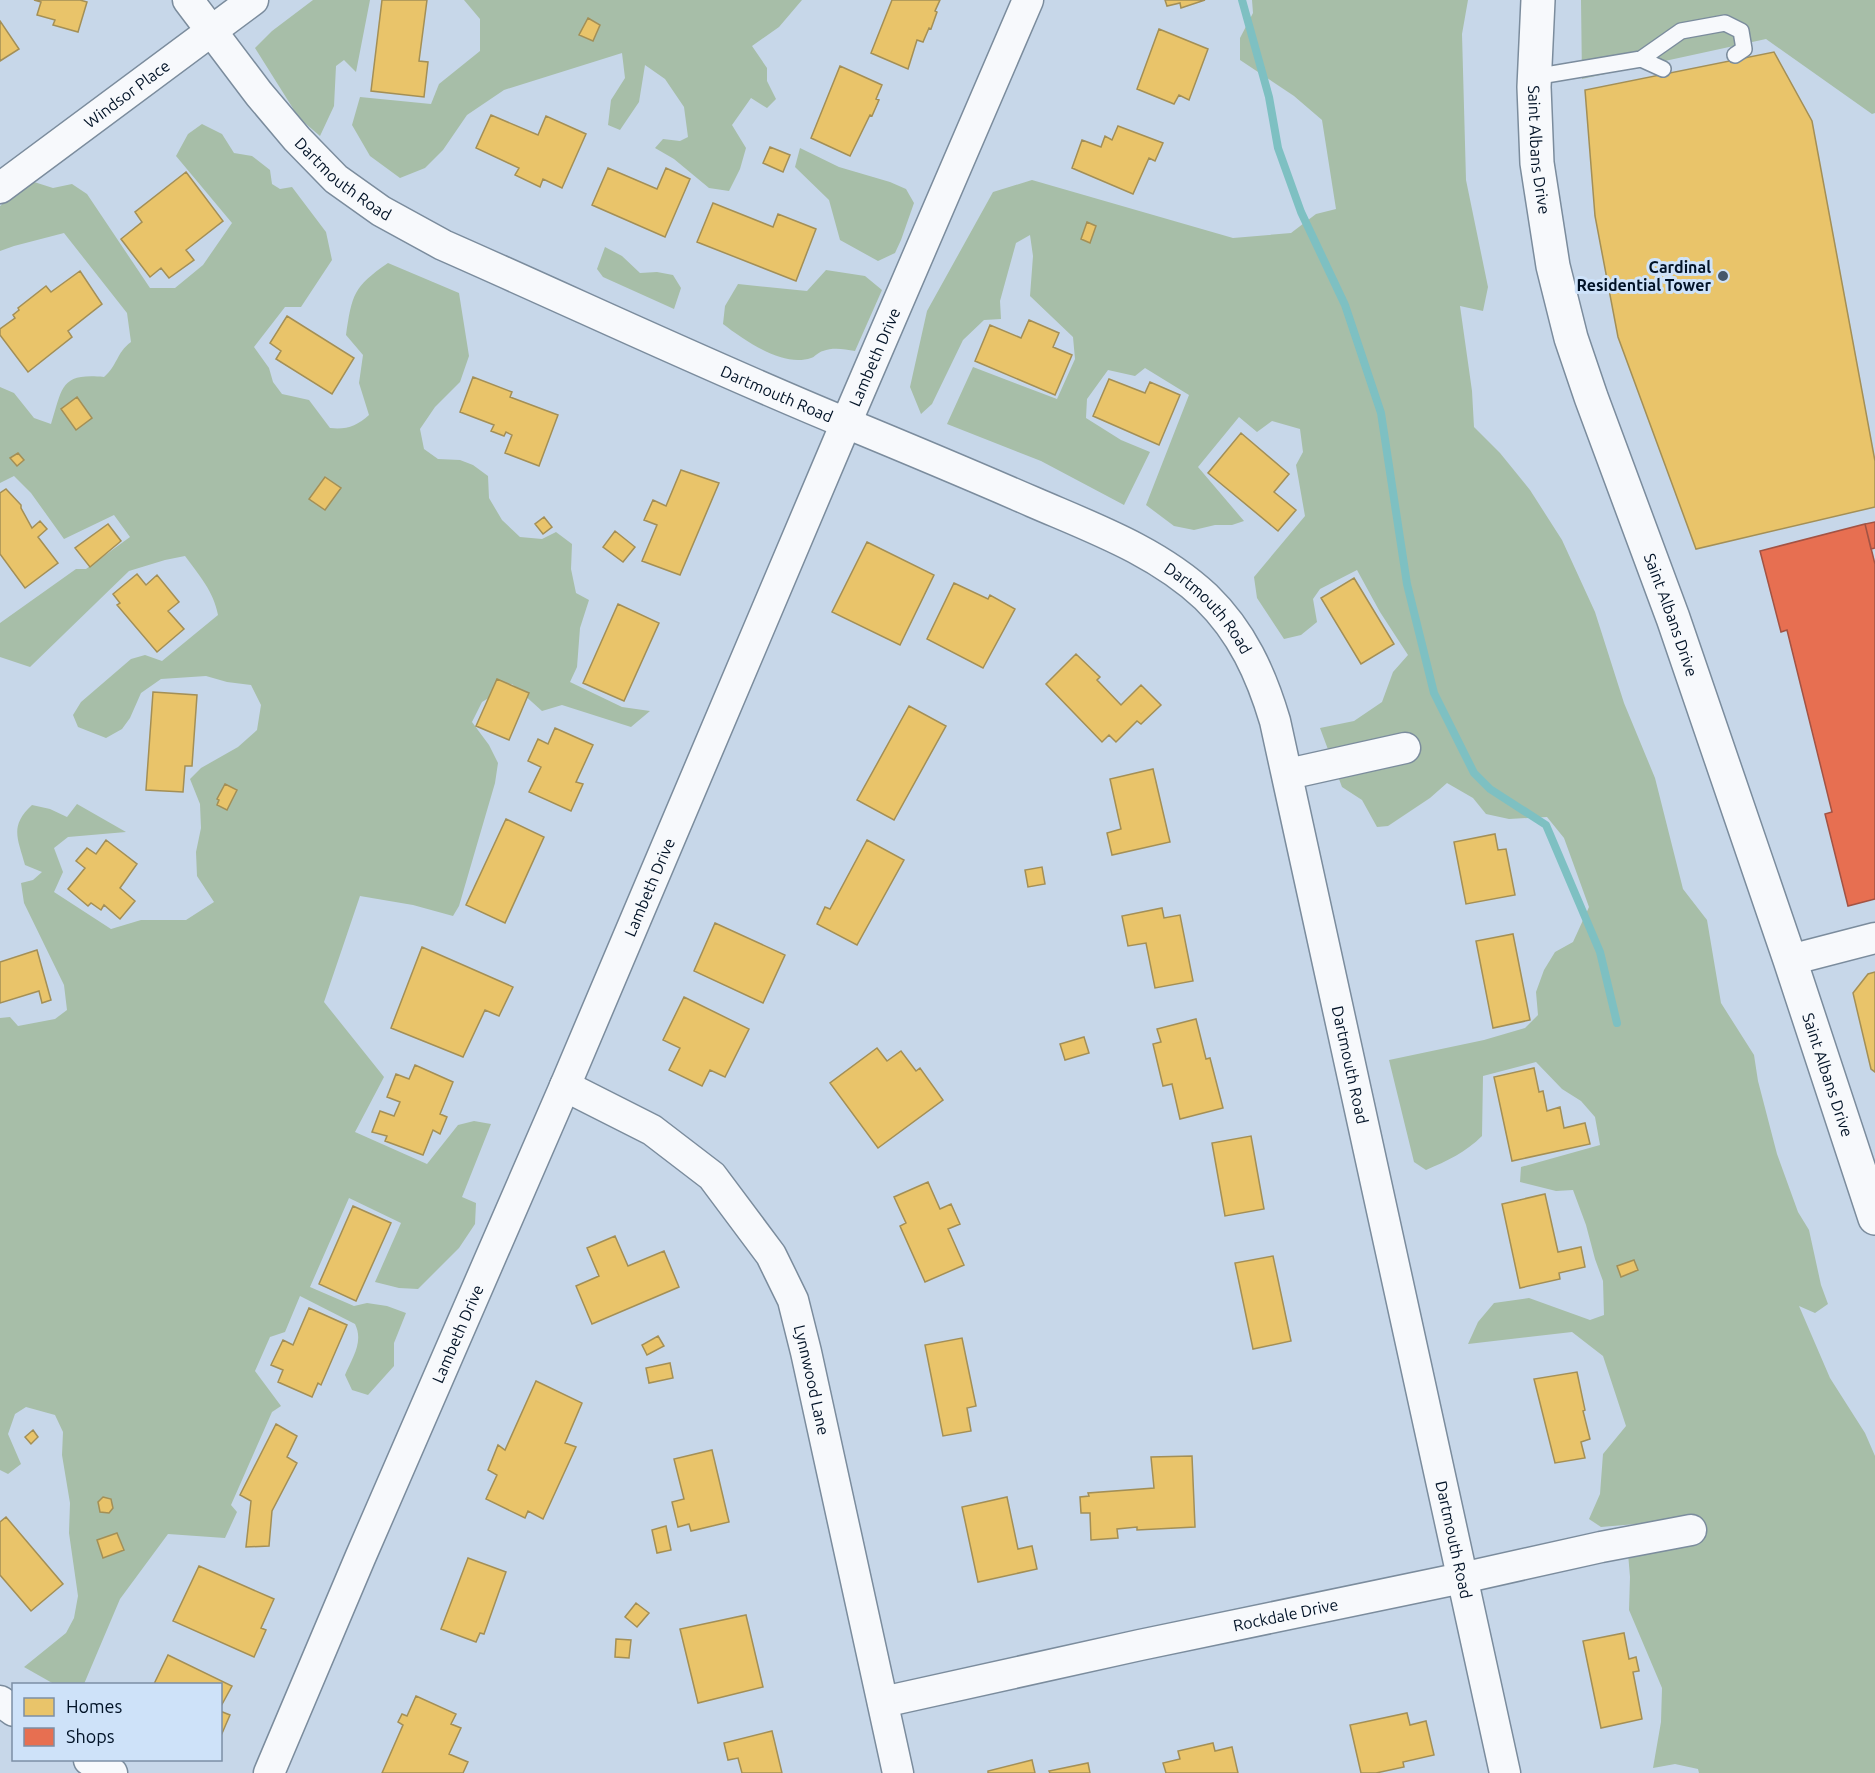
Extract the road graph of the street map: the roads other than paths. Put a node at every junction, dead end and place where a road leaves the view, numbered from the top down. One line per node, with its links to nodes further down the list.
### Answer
1 (188, 0): 5 (street, Dartmouth Road)
2 (253, 0): 5 (street, Windsor Place)
3 (1028, 0): 11 (street, Lambeth Drive)
4 (1538, 0): 9 (street, Saint Albans Drive)
5 (210, 32): 10 (street, Windsor Place); 11 (street, Dartmouth Road)
6 (1735, 55): 7 (lane)
7 (1641, 59): 8 (lane); 9 (lane)
8 (1663, 69)
9 (1534, 77): 15 (street, Saint Albans Drive)
10 (0, 188)
11 (846, 423): 13 (street, Dartmouth Road); 16 (street, Lambeth Drive)
12 (1405, 748): 13 (street)
13 (1288, 774): 19 (street, Dartmouth Road)
14 (1875, 938): 15 (street)
15 (1791, 960): 17 (street, Saint Albans Drive)
16 (565, 1086): 20 (street, Lynnwood Lane); 23 (street, Lambeth Drive)
17 (1875, 1218)
18 (1691, 1530): 19 (street, Rockdale Drive)
19 (1462, 1578): 20 (street, Rockdale Drive); 25 (street, Dartmouth Road)
20 (883, 1702): 24 (street, Lynnwood Lane)
21 (91, 1761): 22 (street)
22 (112, 1773)
23 (269, 1773)
24 (898, 1773)
25 (1505, 1773)

